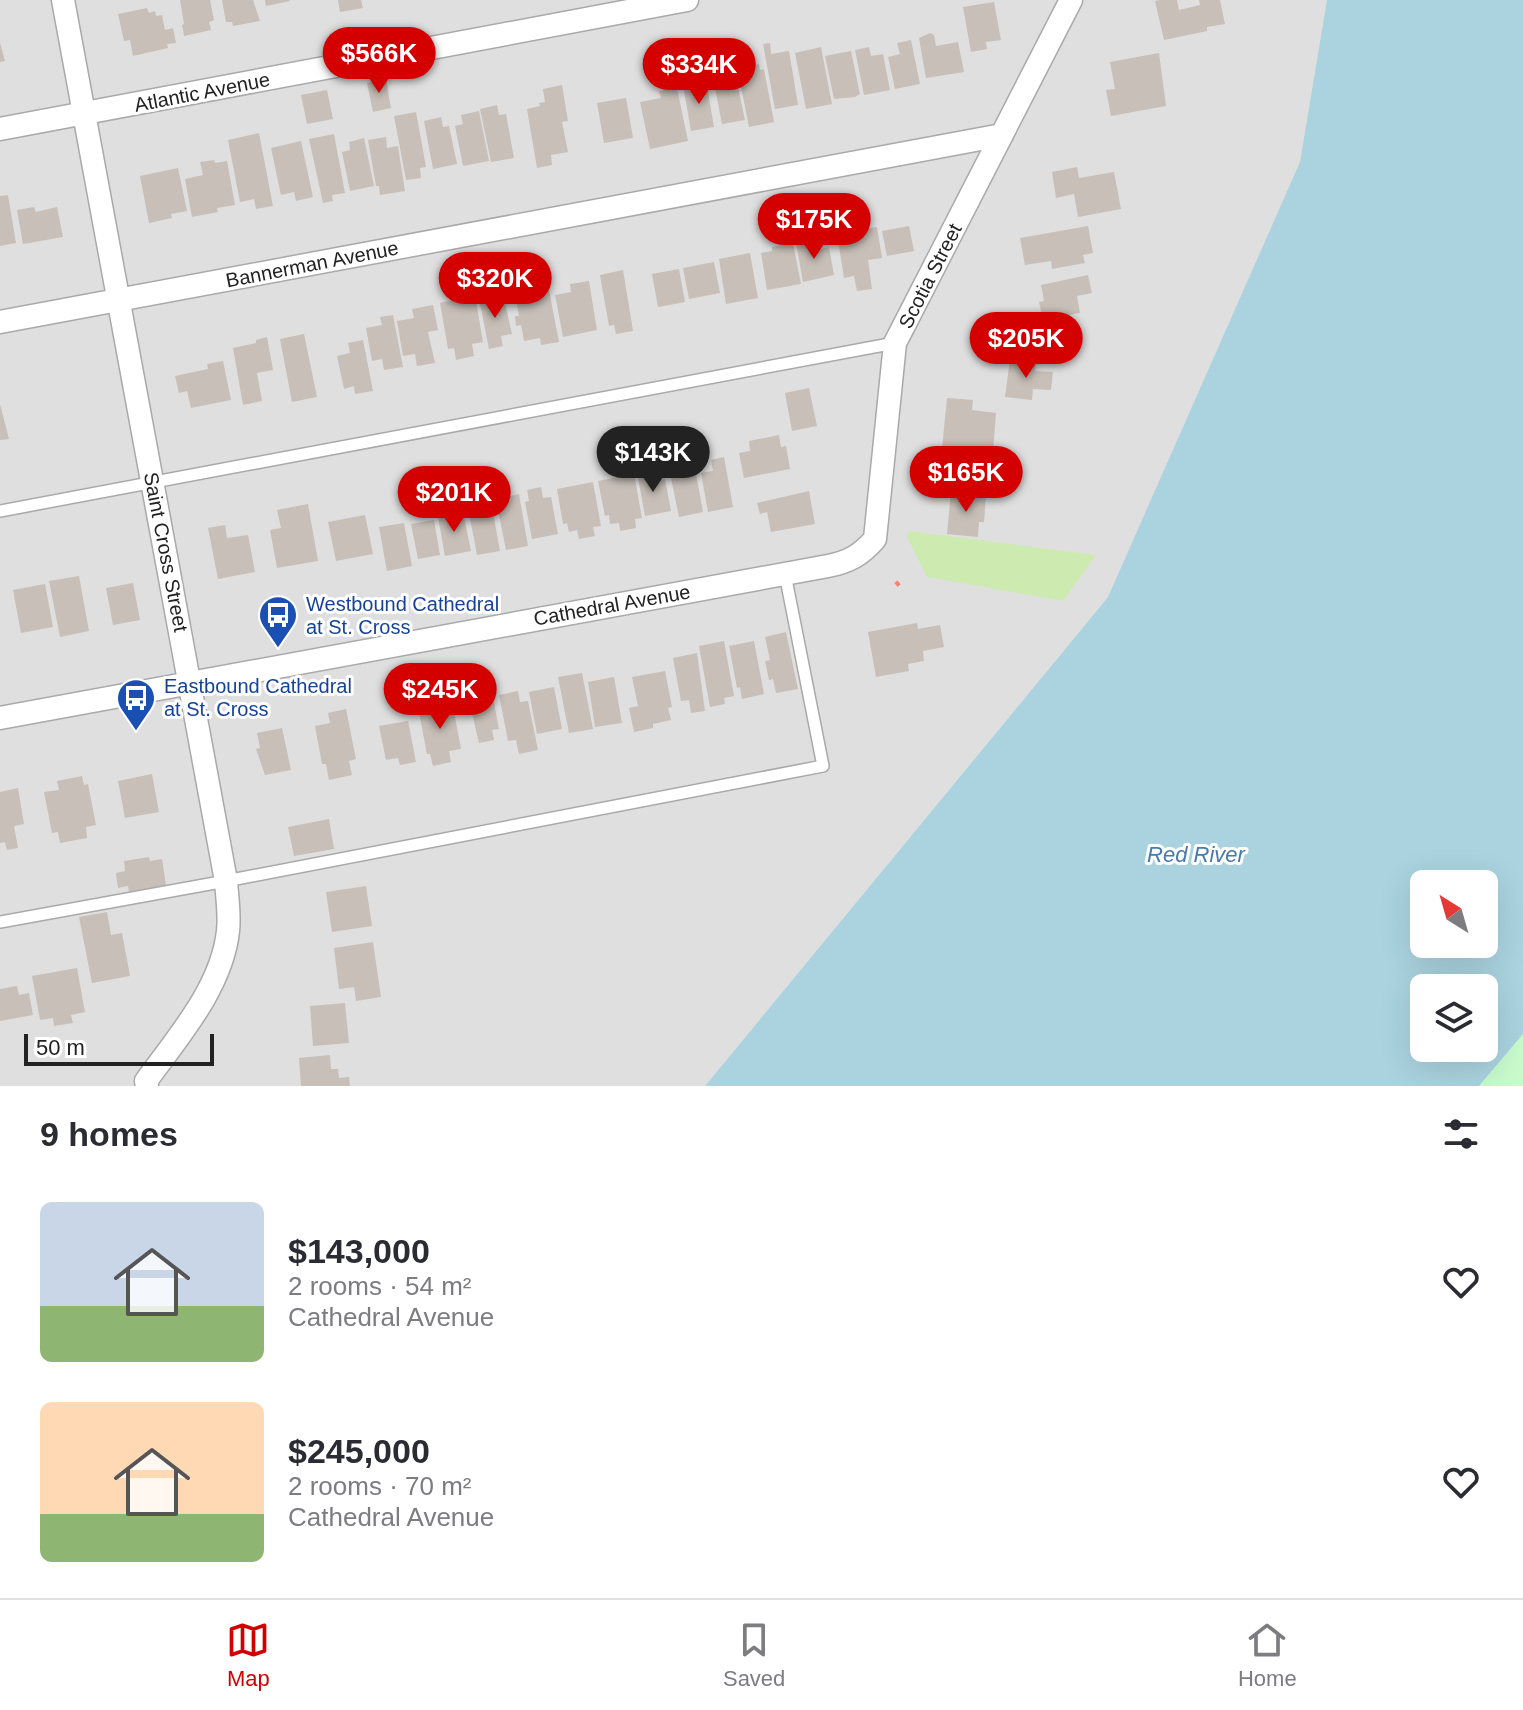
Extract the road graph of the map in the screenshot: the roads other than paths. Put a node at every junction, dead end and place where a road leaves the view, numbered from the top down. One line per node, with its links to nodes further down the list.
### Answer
1 (63, 0): 4 (street, Saint Cross Street)
2 (687, 0): 4 (street, Atlantic Avenue)
3 (1071, 0): 6 (street, Scotia Street)
4 (84, 113): 5 (street, Atlantic Avenue); 7 (street, Saint Cross Street)
5 (0, 129)
6 (1002, 135): 7 (street, Bannerman Avenue); 9 (street, Scotia Street)
7 (119, 300): 8 (street, Bannerman Avenue); 10 (street, Saint Cross Street)
8 (0, 322)
9 (895, 343): 10 (lane); 12 (street, Scotia Street)
10 (153, 482): 11 (lane); 14 (street, Saint Cross Street)
11 (0, 511)
12 (847, 562): 13 (street, Cathedral Avenue)
13 (785, 574): 14 (street, Cathedral Avenue); 16 (lane)
14 (190, 683): 15 (street, Cathedral Avenue); 16 (street, Saint Cross Street)
15 (0, 718)
16 (226, 881): 17 (lane); 18 (street, Saint Cross Street)
17 (0, 922)
18 (146, 1084): 19 (street)
19 (123, 1086)

